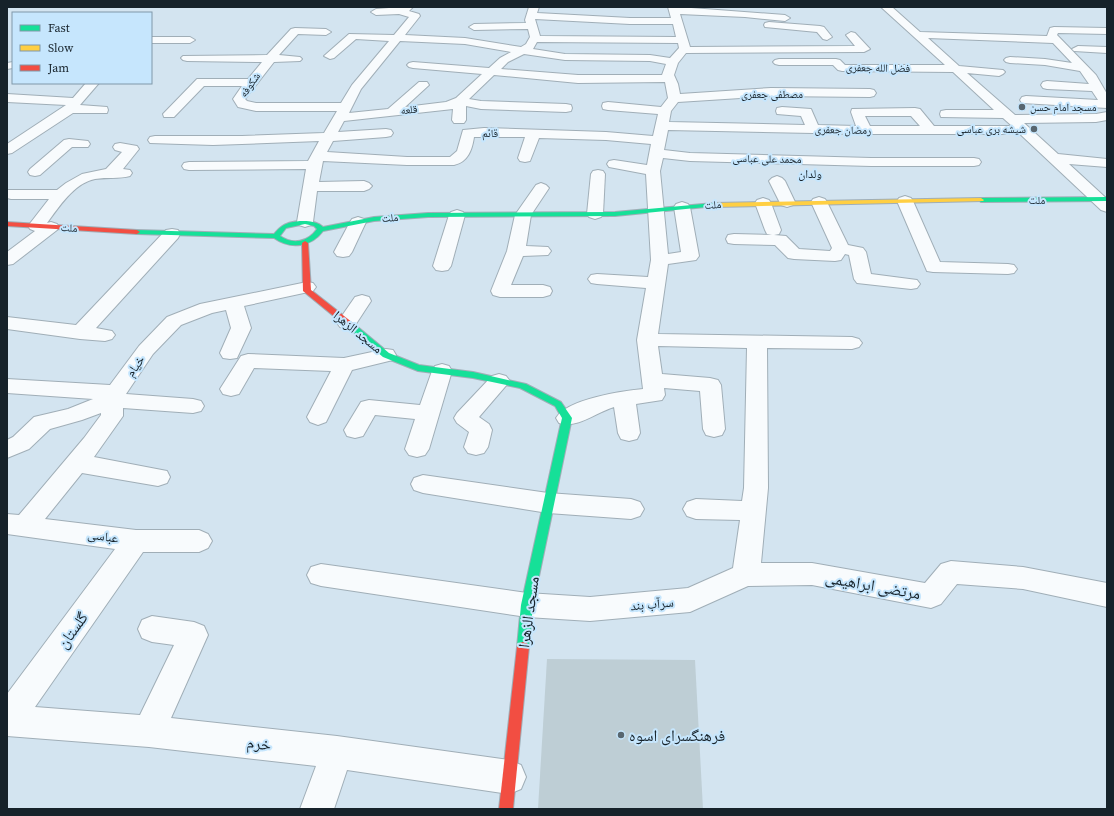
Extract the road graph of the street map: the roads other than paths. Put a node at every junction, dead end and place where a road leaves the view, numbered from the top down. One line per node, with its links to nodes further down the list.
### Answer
1 (752, 7): 8 (street)
2 (770, 7): 8 (street)
3 (886, 7): 13 (street)
4 (405, 9): 5 (street); 15 (street)
5 (376, 12)
6 (675, 13): 7 (street); 8 (street); 20 (street)
7 (531, 15): 9 (street); 17 (street)
8 (763, 24): 16 (street)
9 (474, 27)
10 (1107, 31): 14 (street)
11 (326, 32): 27 (street, شکوفه)
12 (851, 35): 20 (street)
13 (920, 35): 14 (street); 37 (street)
14 (1055, 35): 36 (street)
15 (398, 37): 22 (street); 25 (street); 64 (street)
16 (827, 37)
17 (534, 39): 20 (street); 22 (street)
18 (152, 40): 19 (street)
19 (190, 40)
20 (683, 45): 31 (street)
21 (1078, 49): 23 (street)
22 (524, 50): 31 (street); 40 (street)
23 (1107, 50)
24 (436, 52): 34 (street)
25 (330, 56)
26 (187, 58): 27 (street)
27 (271, 58): 29 (street); 39 (street, شکوفه)
28 (874, 58): 35 (street)
29 (296, 59)
30 (1010, 60): 36 (street)
31 (673, 62): 42 (street)
32 (778, 62): 35 (street, فضل الله جعفری)
33 (413, 65): 34 (street)
34 (432, 67): 40 (street)
35 (882, 68): 37 (street, فضل الله جعفری)
36 (1082, 68): 46 (street)
37 (956, 69): 41 (street, فضل الله جعفری); 67 (street)
38 (282, 71): 39 (street)
39 (259, 72): 45 (street, شکوفه)
40 (491, 72): 42 (street); 55 (street)
41 (999, 72)
42 (669, 78): 53 (street)
43 (1107, 79): 46 (street)
44 (700, 82): 51 (street)
45 (251, 83): 64 (street, شکوفه); 65 (street)
46 (1094, 83): 49 (street); 56 (street)
47 (92, 84): 57 (street)
48 (423, 85): 61 (street)
49 (1047, 85)
50 (870, 93): 51 (street, مصطفی جعفری)
51 (704, 96): 53 (street, مصطفی جعفری)
52 (7, 98): 57 (street)
53 (674, 98): 62 (street)
54 (1026, 100): 56 (street)
55 (460, 102): 59 (street); 61 (street, قلعه); 69 (street)
56 (1107, 104)
57 (73, 105): 60 (street); 80 (street)
58 (608, 106): 62 (street)
59 (566, 108)
60 (102, 110)
61 (393, 111): 64 (street, قلعه)
62 (665, 111): 71 (street)
63 (782, 111): 72 (street)
64 (341, 112): 78 (street)
65 (169, 114)
66 (946, 114): 67 (street)
67 (1008, 116): 68 (street); 74 (street)
68 (1107, 116)
69 (459, 120)
70 (584, 122): 77 (street)
71 (662, 126): 72 (street, رمضان جعفری); 85 (street)
72 (813, 129): 73 (street, رمضان جعفری)
73 (865, 130): 82 (street, رمضان جعفری); 82 (street)
74 (1024, 130): 82 (street); 88 (street)
75 (386, 133): 78 (street)
76 (533, 134): 77 (street, قائم); 87 (street); 89 (street, قائم)
77 (586, 136): 85 (street, قائم)
78 (327, 138): 81 (street); 89 (street)
79 (7, 140): 80 (street)
80 (23, 140): 86 (street)
81 (155, 140)
82 (928, 140): 90 (street)
83 (83, 144): 97 (street)
84 (120, 147): 97 (street)
85 (658, 147): 90 (street, محمد علی عباسی); 95 (street)
86 (7, 150)
87 (525, 158)
88 (1055, 158): 92 (street); 107 (street)
89 (315, 161): 94 (street); 100 (street)
90 (940, 161): 91 (street, محمد علی عباسی)
91 (974, 162)
92 (1107, 163)
93 (614, 164): 95 (street)
94 (189, 166)
95 (653, 171): 110 (street)
96 (598, 174): 111 (street)
97 (88, 177): 103 (street)
98 (777, 181): 105 (street)
99 (364, 186): 100 (street)
100 (310, 187): 114 (street)
101 (541, 188): 113 (street)
102 (11, 194): 103 (street)
103 (61, 195): 117 (street)
104 (905, 201): 106 (street, ملت); 107 (street, ملت); 131 (street)
105 (787, 202): 106 (street, ملت); 108 (street, ملت)
106 (819, 202): 124 (street)
107 (1104, 202)
108 (763, 203): 109 (street, ملت); 119 (street)
109 (682, 207): 110 (street, ملت); 129 (street)
110 (655, 210): 111 (street, ملت); 129 (street)
111 (595, 214): 113 (street, ملت)
112 (457, 215): 113 (street, ملت); 115 (street, ملت); 130 (street)
113 (523, 215): 125 (street)
114 (306, 222): 118 (street); 121 (street)
115 (358, 222): 118 (street, ملت); 126 (street)
116 (7, 224): 117 (street, ملت)
117 (44, 227): 120 (street, ملت); 128 (street)
118 (321, 229): 123 (street)
119 (773, 230)
120 (172, 234): 121 (street, ملت); 141 (street)
121 (276, 236): 123 (street)
122 (734, 239): 124 (street)
123 (305, 243): 135 (street)
124 (840, 248): 134 (street)
125 (516, 251): 127 (street); 136 (street)
126 (343, 252)
127 (542, 252)
128 (7, 260)
129 (660, 260): 133 (street)
130 (442, 266)
131 (1008, 269)
132 (597, 279): 133 (street)
133 (656, 283): 143 (street)
134 (911, 284)
135 (307, 287): 138 (street, خیام); 140 (street, مسجد الزهرا)
136 (543, 291)
137 (362, 301): 140 (street)
138 (233, 302): 146 (street); 154 (street, خیام)
139 (7, 323): 141 (street)
140 (347, 323): 147 (street, مسجد الزهرا)
141 (80, 333): 142 (street)
142 (105, 335)
143 (647, 340): 144 (street); 150 (street)
144 (757, 341): 145 (street); 172 (street)
145 (852, 343)
146 (230, 353)
147 (386, 355): 148 (street); 149 (street, مسجد الزهرا)
148 (344, 365): 153 (street); 158 (street)
149 (442, 371): 151 (street, مسجد الزهرا); 157 (street)
150 (652, 380): 155 (street); 160 (street)
151 (500, 381): 159 (street, مسجد الزهرا); 163 (street)
152 (7, 386): 154 (street)
153 (231, 389)
154 (113, 396): 156 (street); 165 (street); 166 (street)
155 (624, 398): 159 (street); 162 (street)
156 (193, 406)
157 (428, 413): 161 (street); 164 (street)
158 (318, 417)
159 (567, 418): 169 (street, مسجد الزهرا)
160 (714, 429)
161 (355, 430)
162 (629, 433)
163 (476, 447)
164 (417, 448)
165 (7, 450)
166 (77, 463): 167 (street); 173 (street)
167 (158, 477)
168 (423, 484): 169 (street)
169 (548, 502): 170 (street); 179 (street, مسجد الزهرا)
170 (631, 509)
171 (696, 509): 172 (street)
172 (753, 511): 177 (street)
173 (16, 525): 174 (street, عباسی)
174 (136, 541): 175 (street, عباسی); 181 (street, گلستان)
175 (199, 542)
176 (321, 575): 179 (street, سرآب بند)
177 (746, 575): 178 (street, مرتضی ابراهیمی); 179 (street, سرآب بند)
178 (1107, 595)
179 (527, 605): 184 (street, مسجد الزهرا)
180 (152, 629): 182 (street)
181 (7, 721): 182 (street, خرم)
182 (149, 731): 183 (street, خرم)
183 (337, 752): 184 (street, خرم); 185 (street)
184 (509, 776): 186 (street, مسجد الزهرا)
185 (317, 809)
186 (506, 809)

